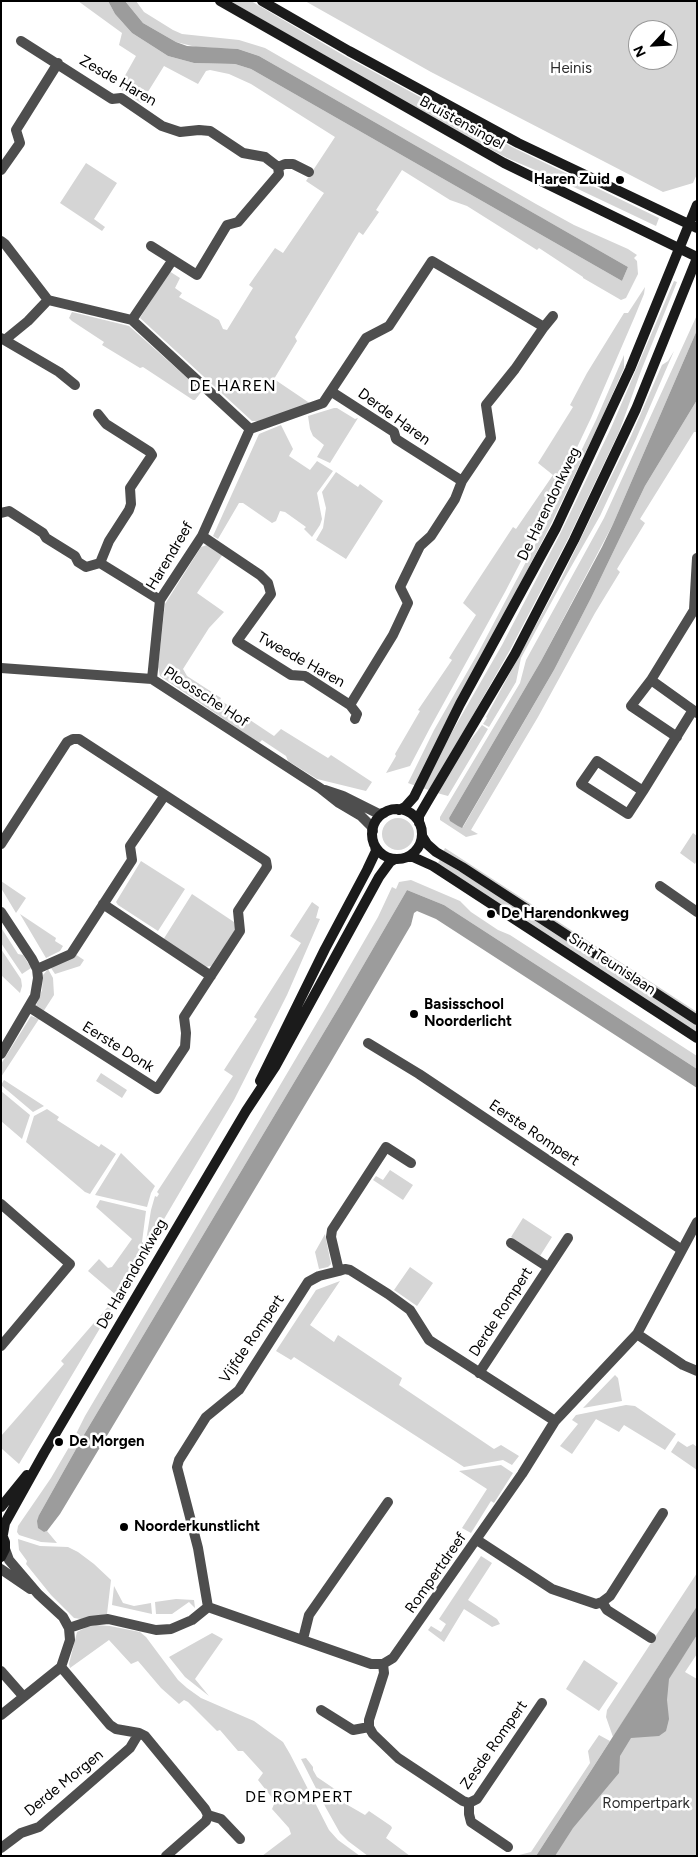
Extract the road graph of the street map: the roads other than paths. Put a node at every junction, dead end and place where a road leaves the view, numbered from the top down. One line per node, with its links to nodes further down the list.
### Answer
1 (220, 1): 12 (main road, Bruistensingel)
2 (262, 1): 9 (main road, Bruistensingel)
3 (21, 41): 4 (street, Zesde Haren)
4 (58, 63): 5 (street, Zesde Haren); 6 (street, Zesde Haren)
5 (278, 167): 7 (street); 14 (street)
6 (1, 170)
7 (309, 172)
8 (697, 205): 9 (main road, De Harendonkweg)
9 (693, 227): 12 (main road, De Harendonkweg)
10 (1, 241): 15 (street)
11 (151, 246): 14 (street)
12 (680, 249): 13 (main road, Bruistensingel); 40 (main road, De Harendonkweg)
13 (697, 257): 42 (main road)
14 (172, 261): 17 (street)
15 (48, 300): 17 (street); 19 (street)
16 (553, 316): 18 (street)
17 (132, 320): 23 (street)
18 (544, 327): 21 (street); 24 (street)
19 (3, 339): 20 (street)
20 (75, 385)
21 (332, 392): 23 (street); 24 (street, Derde Haren)
22 (98, 414): 28 (street)
23 (250, 428): 26 (street, Harendreef)
24 (462, 481): 33 (street, Tweede Haren)
25 (1, 513): 28 (street)
26 (202, 536): 29 (street, Harendreef); 33 (street, Tweede Haren)
27 (697, 558): 32 (street)
28 (100, 563): 29 (street)
29 (160, 600): 31 (street, Harendreef)
30 (1, 668): 31 (street, Ploossche Hof)
31 (152, 679): 37 (street, Ploossche Hof)
32 (651, 680): 34 (street); 36 (street)
33 (350, 706): 35 (street, Tweede Haren)
34 (695, 712): 36 (street)
35 (355, 719)
36 (677, 737): 38 (street)
37 (320, 788): 41 (street, Ploossche Hof); 43 (street, Ploossche Hof)
38 (643, 791): 38 (street)
39 (165, 795): 45 (street, Eerste Donk); 50 (street); 54 (street, Eerste Donk)
40 (399, 810): 41 (main road); 42 (main road)
41 (384, 814): 43 (main road)
42 (420, 823): 44 (main road)
43 (373, 830): 46 (main road)
44 (422, 836): 47 (main road); 56 (main road, Sint Teunislaan)
45 (1, 844)
46 (375, 846): 48 (main road); 60 (main road, De Harendonkweg)
47 (408, 857): 48 (main road); 57 (main road, Sint Teunislaan)
48 (395, 859): 60 (main road, De Harendonkweg)
49 (660, 886): 52 (street)
50 (103, 904): 53 (street); 54 (street)
51 (1, 912): 53 (street)
52 (697, 912)
53 (37, 970): 55 (street)
54 (211, 976): 55 (street, Eerste Donk)
55 (29, 1007): 59 (street)
56 (697, 1020)
57 (697, 1038)
58 (368, 1043): 66 (street, Eerste Rompert)
59 (1, 1054)
60 (246, 1111): 74 (main road, De Harendonkweg)
61 (411, 1163): 68 (street)
62 (1, 1204): 70 (street)
63 (697, 1222): 66 (street, Rompertdreef)
64 (568, 1238): 67 (street, Derde Rompert)
65 (511, 1243): 67 (street, Derde Rompert)
66 (682, 1250): 69 (street, Rompertdreef)
67 (548, 1267): 72 (street, Derde Rompert)
68 (339, 1271): 72 (street, Derde Rompert); 84 (street, Vijfde Rompert)
69 (637, 1334): 71 (street); 73 (street, Rompertdreef)
70 (1, 1346)
71 (697, 1371)
72 (479, 1373): 73 (street, Derde Rompert)
73 (555, 1421): 79 (street, Rompertdreef)
74 (44, 1453): 76 (main road, De Harendonkweg); 78 (main road, De Harendonkweg)
75 (388, 1502): 87 (street)
76 (1, 1507)
77 (663, 1513): 83 (street)
78 (2, 1533): 80 (main road)
79 (477, 1540): 83 (street); 88 (street, Rompertdreef)
80 (3, 1553): 82 (street)
81 (1, 1569): 82 (street)
82 (38, 1594): 85 (street)
83 (602, 1602): 86 (street)
84 (208, 1607): 85 (street); 87 (street)
85 (69, 1628): 89 (street)
86 (651, 1638)
87 (303, 1640): 88 (street)
88 (383, 1664): 95 (street)
89 (61, 1667): 91 (street); 96 (street)
90 (1, 1671): 91 (street)
91 (23, 1696): 94 (street)
92 (542, 1703): 97 (street, Zesde Rompert)
93 (321, 1710): 95 (street)
94 (1, 1715)
95 (369, 1727): 97 (street, Zesde Rompert)
96 (139, 1733): 98 (street); 101 (street, Derde Morgen)
97 (469, 1803): 100 (street, Zesde Rompert)
98 (208, 1815): 99 (street); 102 (street)
99 (240, 1839)
100 (508, 1847)
101 (1, 1848)
102 (166, 1856)

